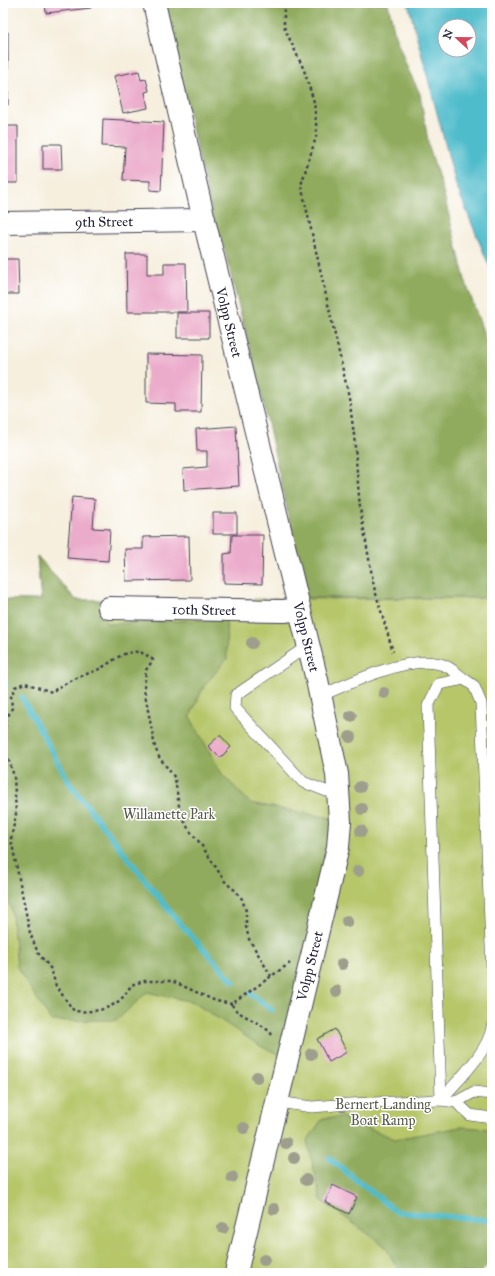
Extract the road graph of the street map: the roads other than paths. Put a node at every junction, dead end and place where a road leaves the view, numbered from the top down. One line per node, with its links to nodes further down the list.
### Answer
1 (154, 3): 2 (street, Volpp Street)
2 (204, 220): 3 (street, 9th Street); 5 (street, Volpp Street)
3 (3, 223)
4 (109, 608): 5 (street, 10th Street)
5 (299, 609): 6 (street, Volpp Street)
6 (309, 645): 8 (street, Volpp Street); 9 (lane)
7 (464, 679): 8 (lane); 10 (lane); 13 (lane)
8 (320, 696): 9 (street, Volpp Street)
9 (339, 791): 14 (street, Volpp Street)
10 (492, 970)
11 (492, 1027): 13 (lane)
12 (492, 1094): 15 (lane)
13 (441, 1100): 14 (lane); 15 (lane)
14 (278, 1102): 17 (street, Volpp Street)
15 (456, 1102): 16 (lane)
16 (492, 1118)
17 (236, 1273)

